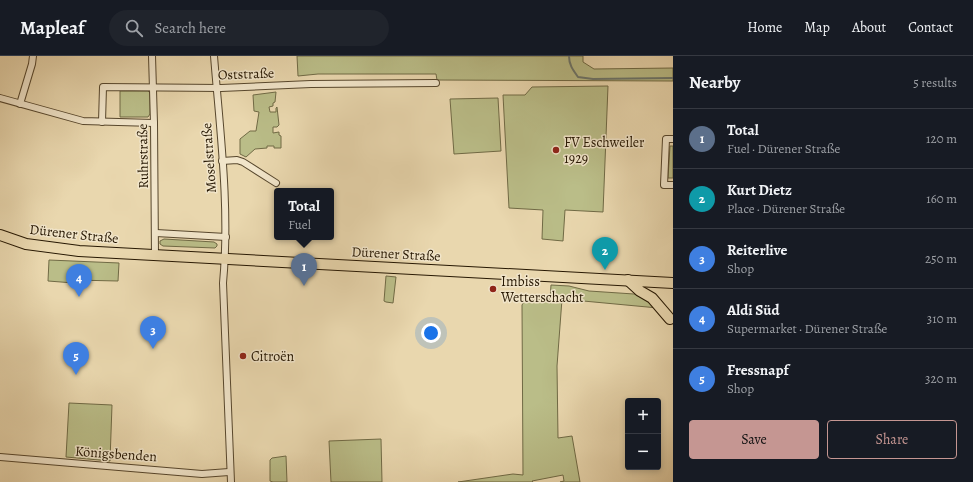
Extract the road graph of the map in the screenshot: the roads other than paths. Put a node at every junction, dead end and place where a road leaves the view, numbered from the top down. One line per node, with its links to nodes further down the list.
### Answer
1 (33, 56): 8 (street)
2 (152, 56): 5 (street, Ruhrstraße)
3 (214, 56): 6 (street, Moselstraße)
4 (436, 83): 6 (street, Oststraße)
5 (153, 88): 6 (street, Oststraße); 9 (street, Oststraße); 10 (street, Ruhrstraße)
6 (217, 88): 12 (street, Moselstraße)
7 (0, 98): 8 (street)
8 (20, 104): 9 (street)
9 (102, 122): 10 (street)
10 (154, 123): 15 (street, Ruhrstraße)
11 (673, 139): 14 (street)
12 (222, 161): 13 (street); 17 (street, Moselstraße)
13 (276, 183)
14 (673, 185)
15 (156, 233): 17 (street); 18 (street, Ruhrstraße)
16 (0, 235): 18 (main road, Dürener Straße)
17 (226, 237): 19 (street, Moselstraße)
18 (155, 256): 19 (main road, Dürener Straße)
19 (225, 259): 21 (main road, Dürener Straße); 25 (street)
20 (673, 279): 22 (street)
21 (628, 280): 22 (main road, Dürener Straße); 23 (main road)
22 (673, 282)
23 (670, 319)
24 (0, 457): 25 (street, Königsbenden)
25 (230, 472): 26 (street)
26 (230, 482)

